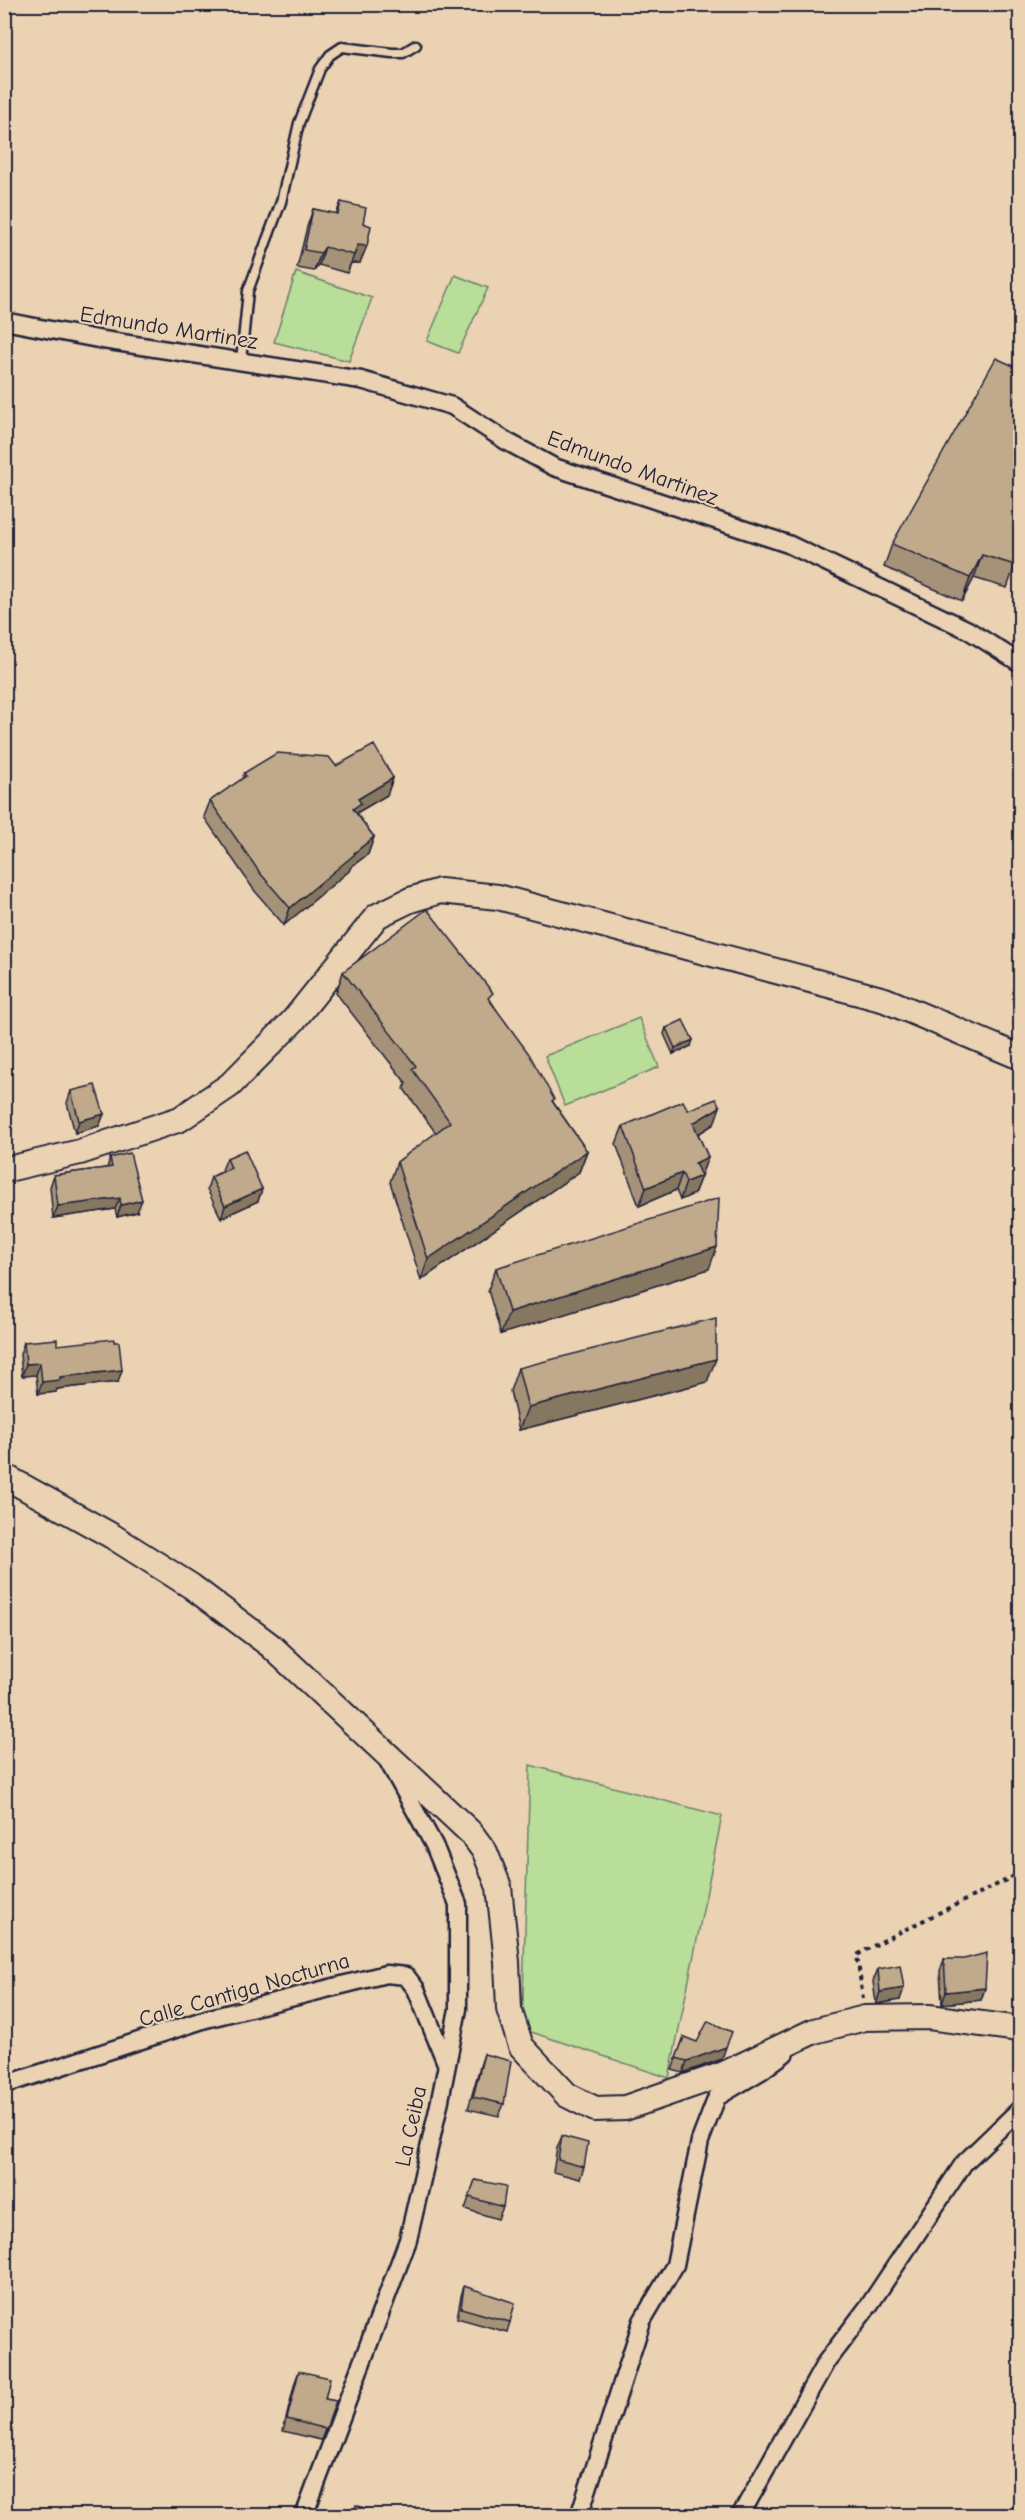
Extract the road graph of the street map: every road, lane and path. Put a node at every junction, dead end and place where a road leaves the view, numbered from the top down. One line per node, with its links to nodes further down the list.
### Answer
1 (416, 45): 3 (lane)
2 (4, 321): 3 (street, Edmundo Martinez)
3 (241, 361): 4 (street, Edmundo Martinez)
4 (1020, 663)
5 (1020, 1057): 6 (street)
6 (4, 1170)
7 (4, 1476): 8 (street)
8 (380, 1747): 12 (street); 13 (street, La Ceiba)
9 (1020, 1873): 10 (path)
10 (865, 2018): 11 (street); 12 (street)
11 (1020, 2030)
12 (814, 2031): 17 (street)
13 (446, 2063): 14 (street, Calle Cantiga Nocturna); 16 (street, La Ceiba)
14 (4, 2085)
15 (1020, 2109): 18 (street)
16 (304, 2516)
17 (579, 2516)
18 (740, 2516)

